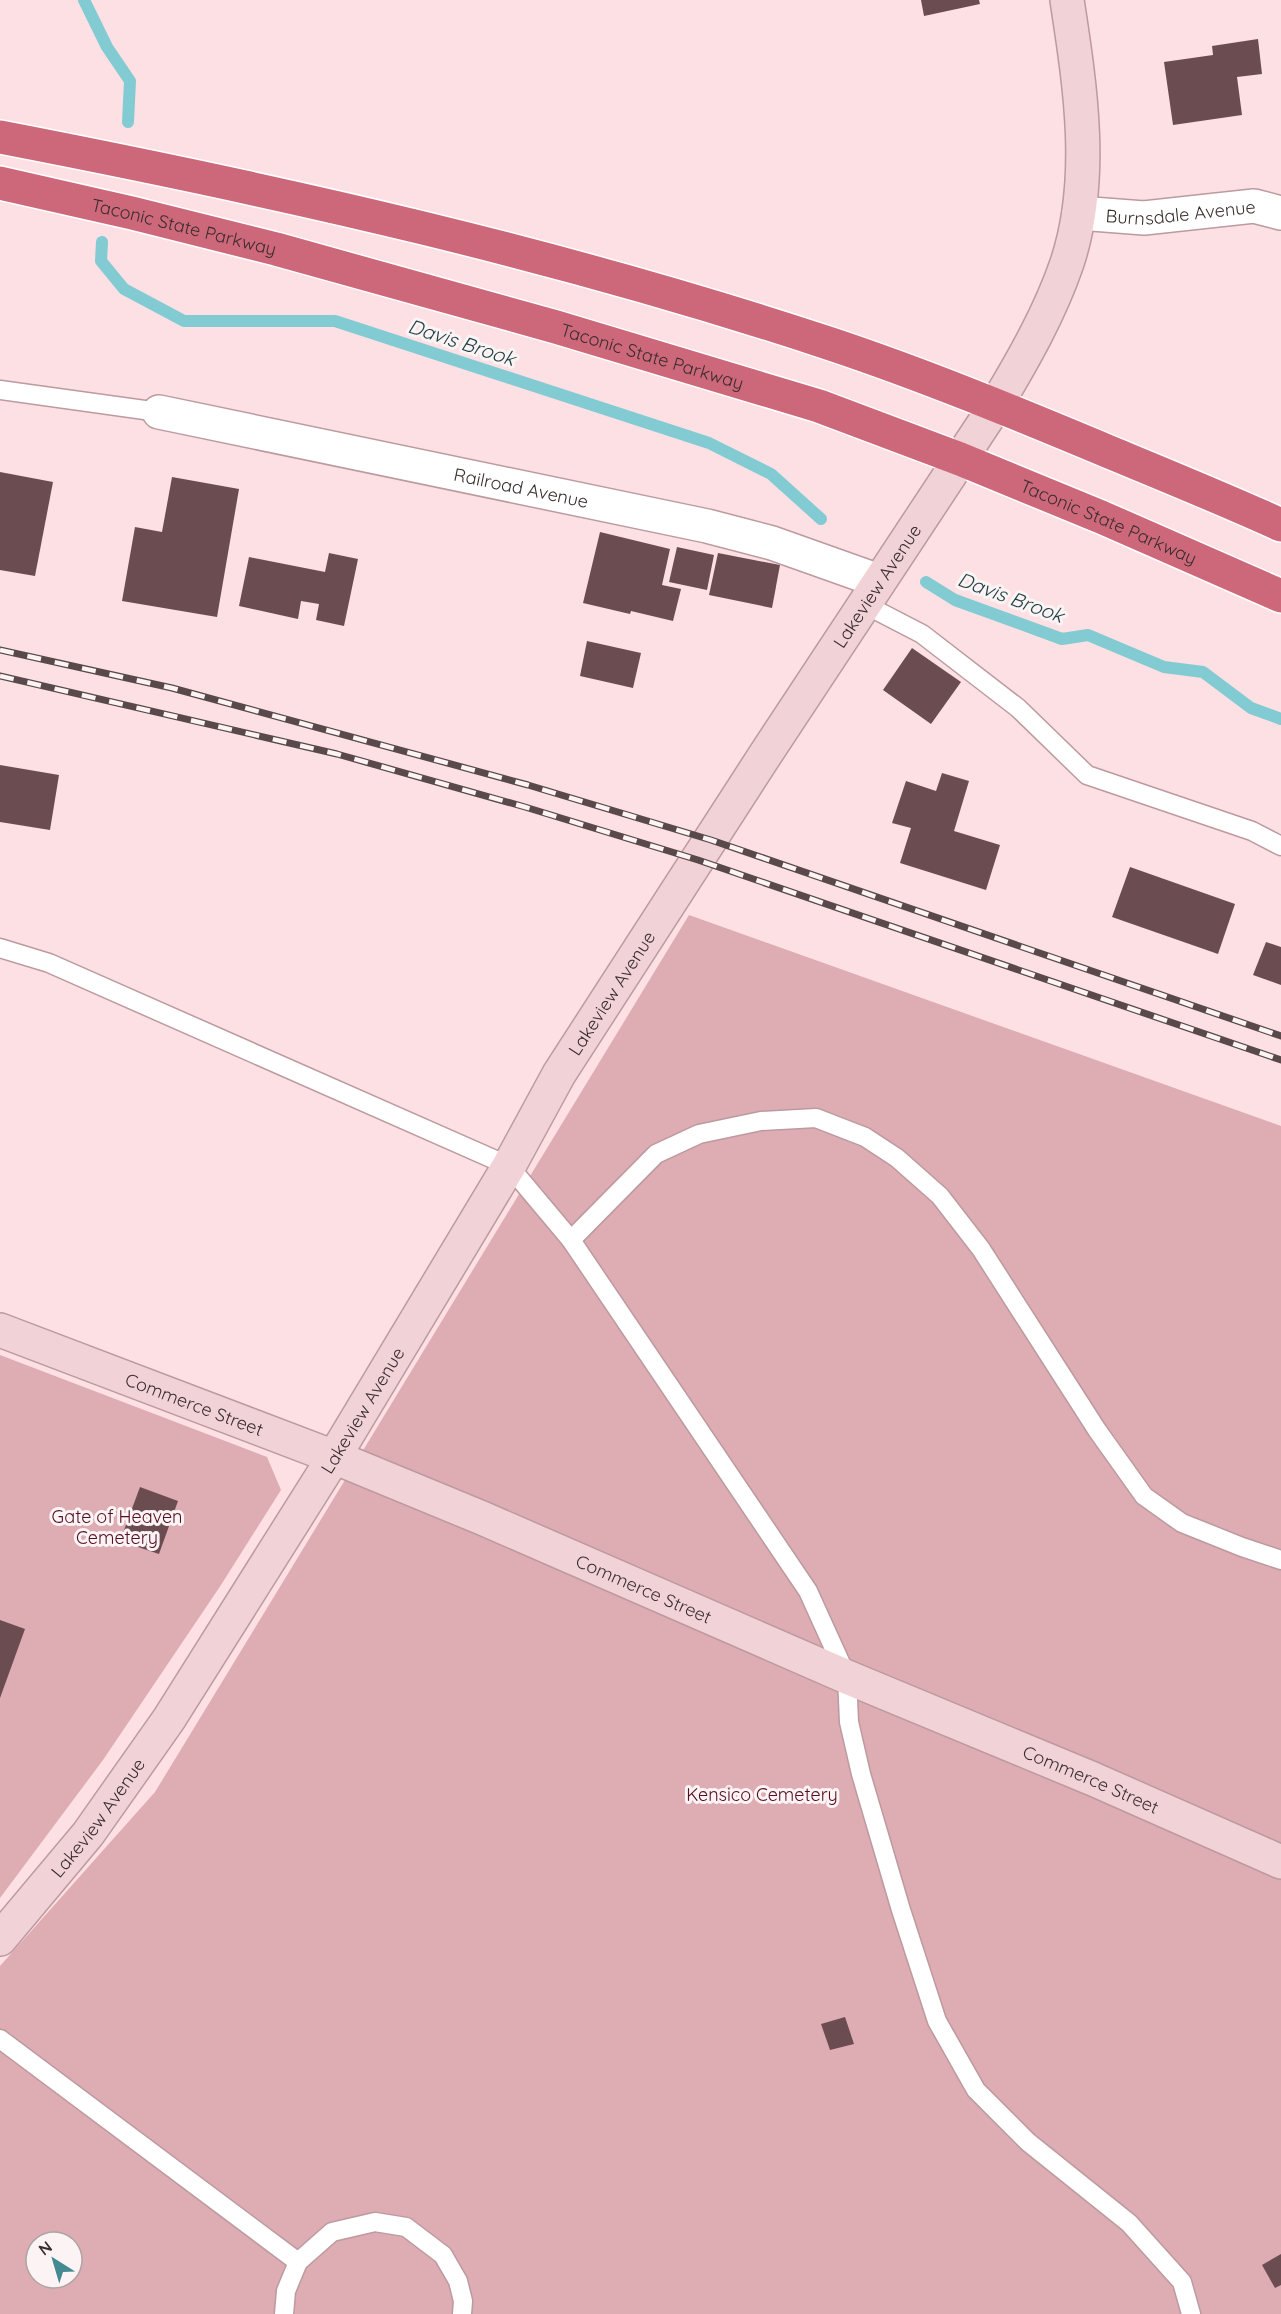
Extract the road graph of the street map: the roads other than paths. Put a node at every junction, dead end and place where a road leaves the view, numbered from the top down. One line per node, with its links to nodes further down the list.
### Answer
1 (1067, 0): 4 (street, Lakeview Avenue)
2 (0, 137): 7 (highway)
3 (0, 183): 9 (highway, Taconic State Parkway)
4 (1079, 213): 5 (street, Burnsdale Avenue); 7 (street, Lakeview Avenue)
5 (1281, 213)
6 (0, 390): 8 (lane)
7 (996, 405): 9 (street, Lakeview Avenue); 10 (highway)
8 (159, 412): 11 (street, Railroad Avenue)
9 (960, 459): 11 (street, Lakeview Avenue); 12 (highway, Taconic State Parkway)
10 (1281, 525)
11 (872, 593): 13 (lane); 15 (street, Lakeview Avenue)
12 (1281, 596)
13 (1281, 846)
14 (0, 948): 15 (lane)
15 (509, 1166): 16 (lane); 18 (street, Lakeview Avenue)
16 (571, 1240): 19 (lane); 20 (lane)
17 (0, 1330): 18 (street, Commerce Street)
18 (334, 1457): 20 (street, Commerce Street); 22 (street, Lakeview Avenue)
19 (1281, 1560)
20 (847, 1677): 21 (street, Commerce Street); 27 (lane)
21 (1281, 1863)
22 (0, 1939)
23 (0, 2038): 24 (lane)
24 (298, 2262): 25 (lane); 26 (lane)
25 (284, 2314)
26 (462, 2314)
27 (1191, 2314)

